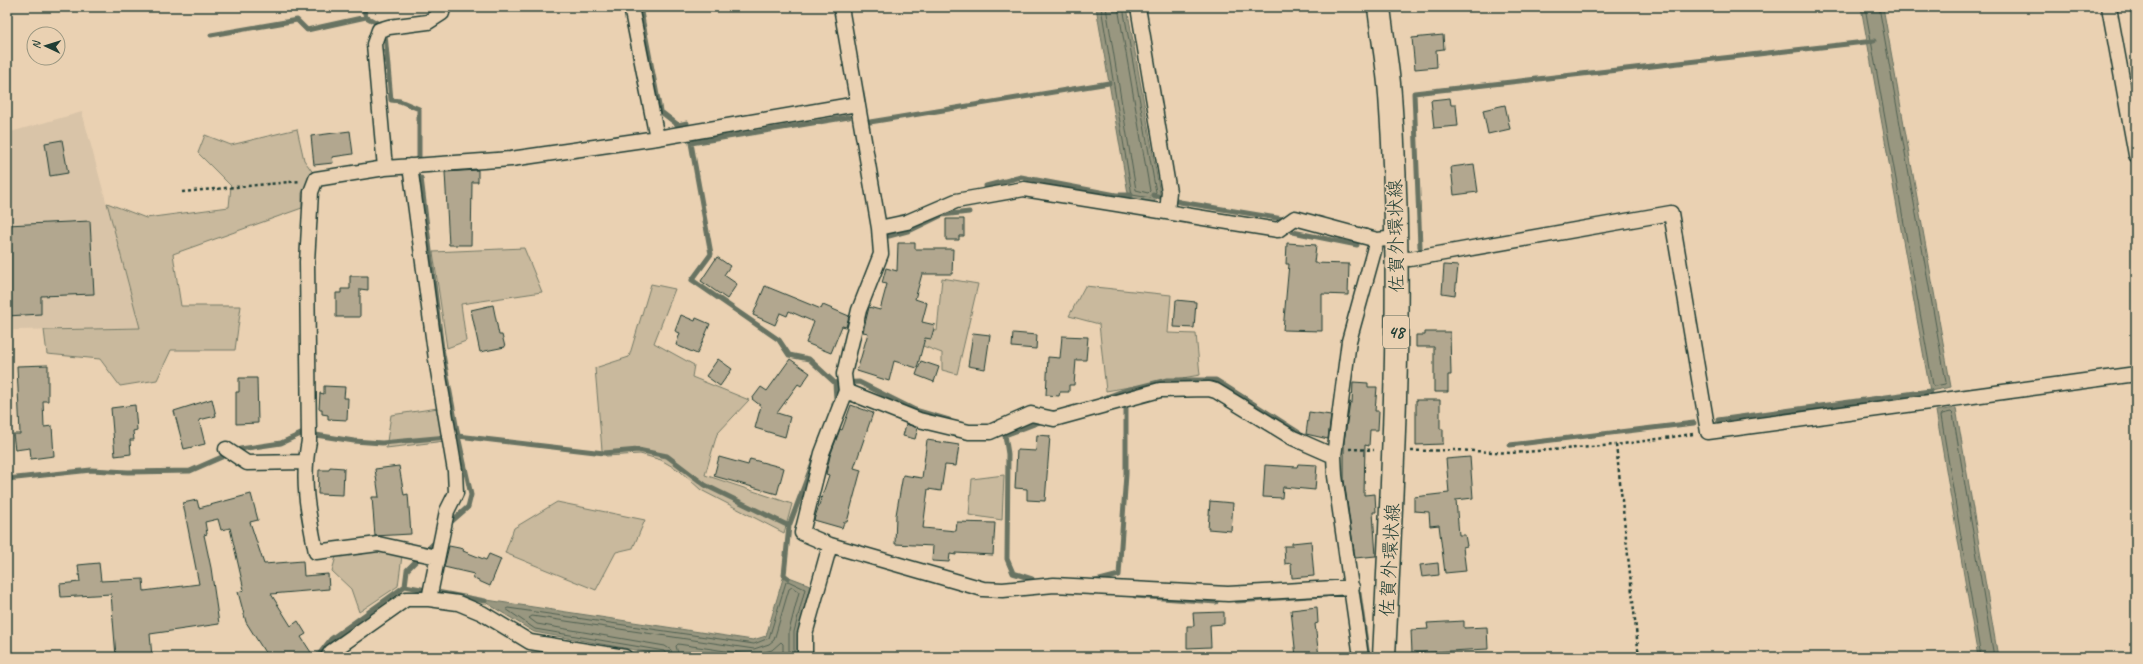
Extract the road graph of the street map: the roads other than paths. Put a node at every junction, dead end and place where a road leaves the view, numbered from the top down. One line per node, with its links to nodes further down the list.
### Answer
1 (443, 7): 11 (street)
2 (631, 7): 8 (street)
3 (841, 7): 7 (street)
4 (1138, 7): 12 (street)
5 (1379, 7): 14 (main road, 佐賀外環状線 / 48)
6 (2109, 7): 9 (street)
7 (857, 104): 8 (street); 13 (street)
8 (657, 138): 10 (street)
9 (2136, 155)
10 (410, 166): 11 (street); 21 (street)
11 (385, 168): 19 (street)
12 (1167, 212): 13 (street); 14 (street)
13 (879, 228): 16 (street)
14 (1390, 245): 15 (street); 18 (street); 28 (main road, 佐賀外環状線 / 48)
15 (2136, 374)
16 (846, 391): 18 (street); 20 (street)
17 (231, 452): 19 (street)
18 (1334, 452): 22 (street)
19 (304, 462): 21 (street)
20 (830, 545): 22 (street); 26 (street)
21 (427, 555): 23 (street)
22 (1352, 587): 27 (street)
23 (429, 599): 24 (street); 25 (street)
24 (328, 657)
25 (625, 657)
26 (805, 657)
27 (1361, 657)
28 (1384, 657)

